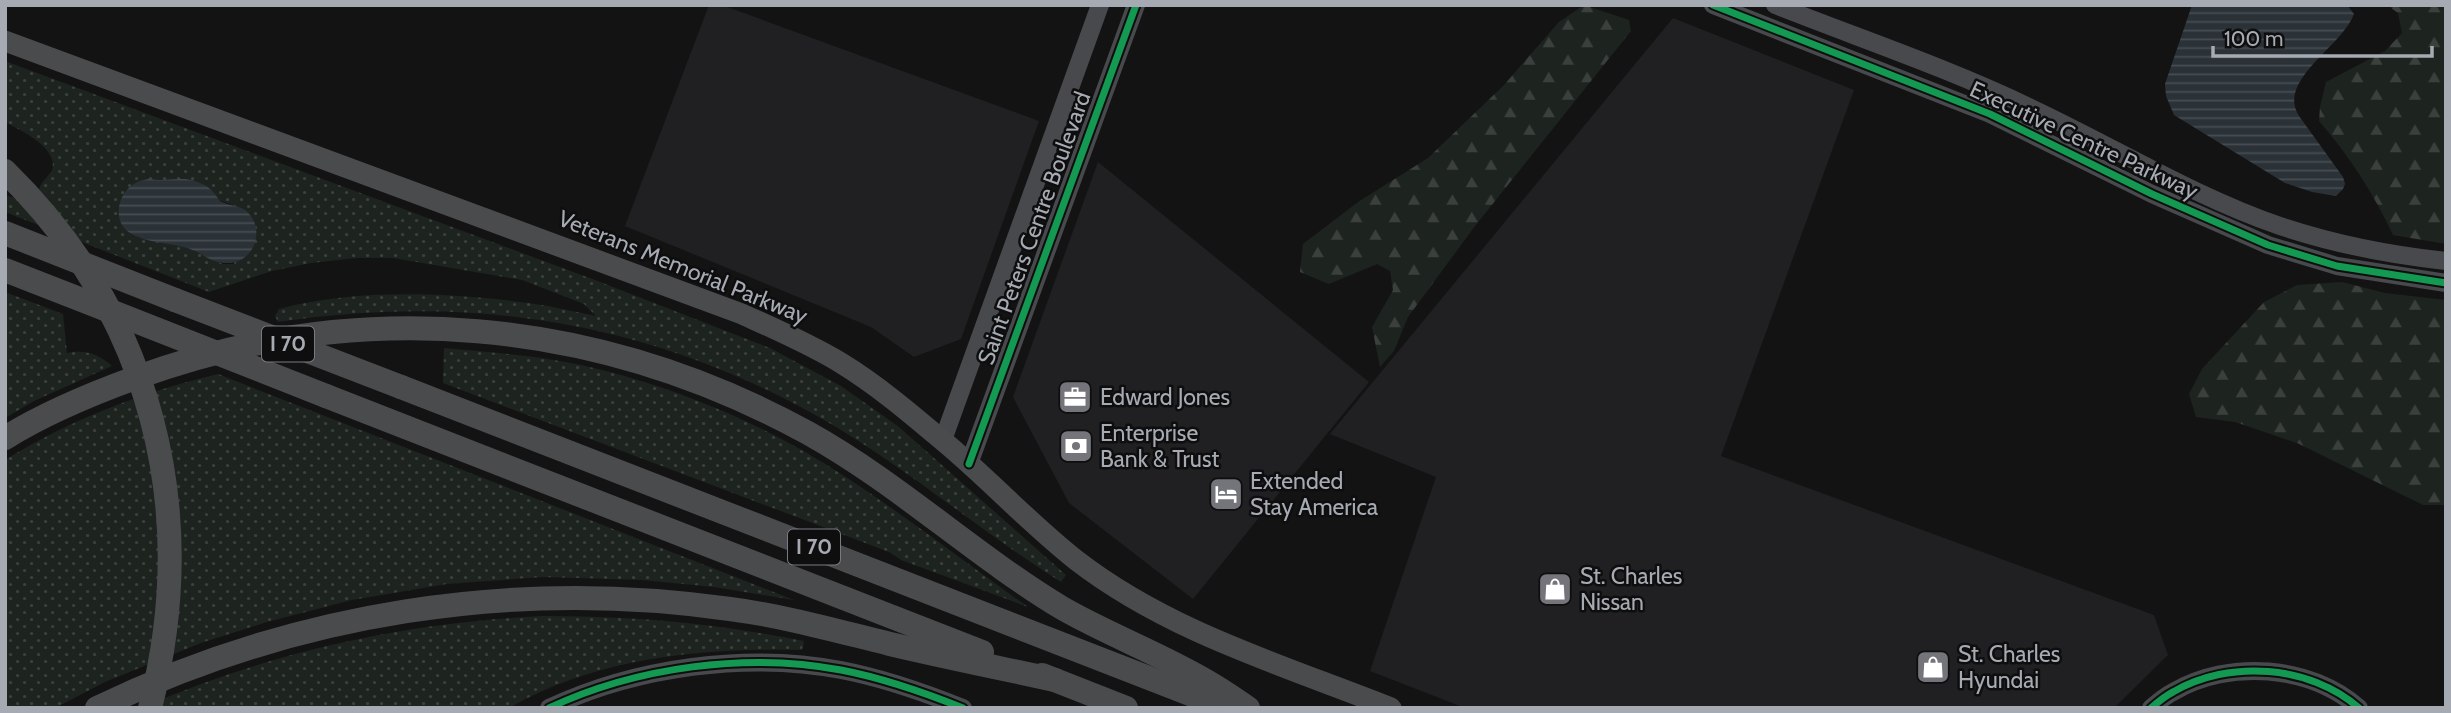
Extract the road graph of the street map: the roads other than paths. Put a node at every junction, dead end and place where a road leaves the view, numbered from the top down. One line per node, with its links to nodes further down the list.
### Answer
1 (1100, 5): 12 (street, Saint Peters Centre Boulevard)
2 (1136, 5): 13 (street, Saint Peters Centre Boulevard)
3 (1713, 5): 10 (street, Executive Centre Parkway)
4 (1775, 5): 8 (street, Executive Centre Parkway)
5 (5, 41): 12 (main road, Veterans Memorial Parkway)
6 (5, 171): 16 (highway, bridge)
7 (5, 233): 20 (highway, I 70, bridge)
8 (2446, 261)
9 (5, 271): 14 (highway, I 70, bridge)
10 (2446, 283)
11 (5, 439): 21 (highway)
12 (943, 440): 13 (main road, Veterans Memorial Parkway)
13 (970, 464): 22 (main road, Veterans Memorial Parkway)
14 (1055, 680): 15 (highway); 19 (highway, I 70)
15 (97, 708)
16 (150, 708)
17 (549, 708): 18 (street)
18 (963, 708)
19 (1126, 708)
20 (1226, 708)
21 (1248, 708)
22 (1391, 708)
23 (2151, 708): 24 (street)
24 (2359, 708)

